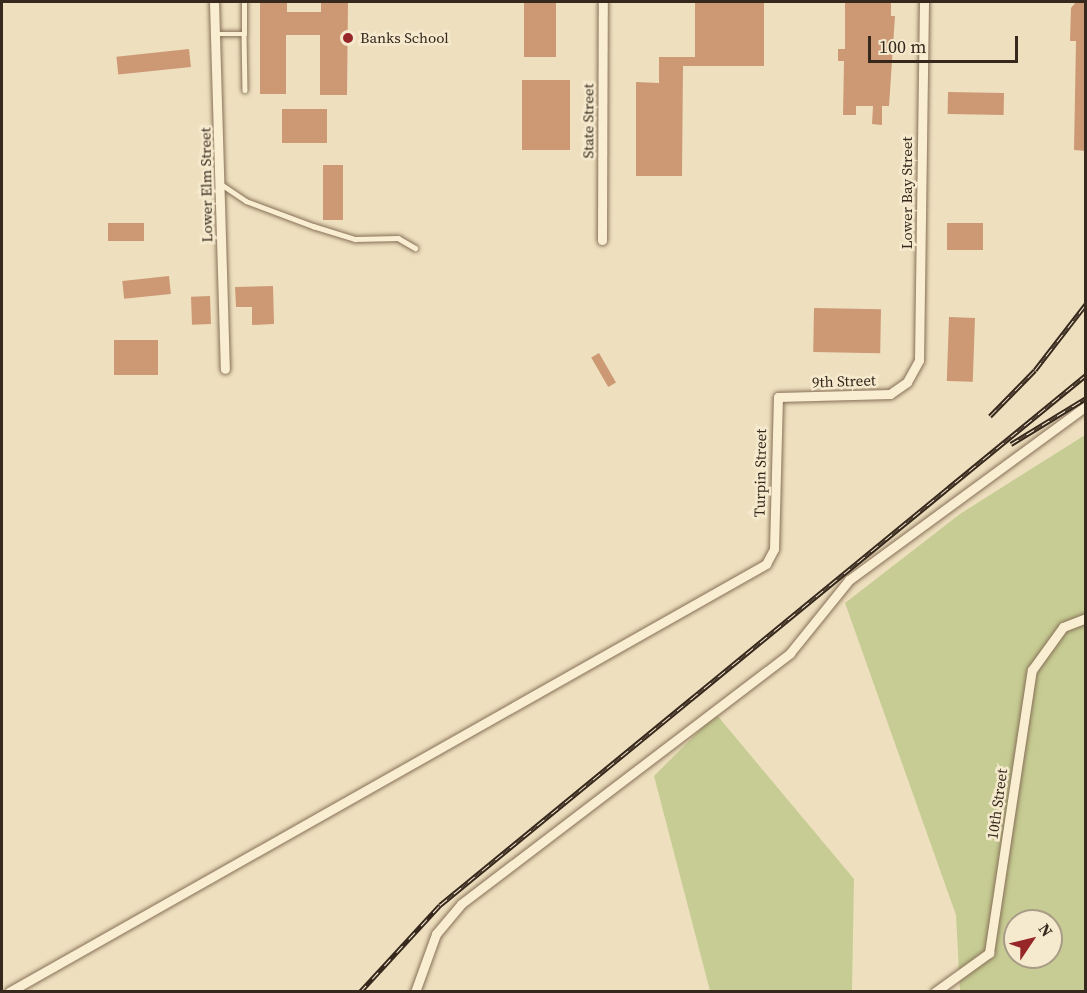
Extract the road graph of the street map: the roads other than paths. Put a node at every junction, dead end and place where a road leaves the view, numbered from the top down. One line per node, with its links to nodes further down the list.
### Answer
1 (214, 2): 5 (street, Lower Elm Street)
2 (244, 2): 6 (lane)
3 (603, 2): 9 (street, State Street)
4 (924, 2): 12 (street, Lower Bay Street)
5 (216, 34): 6 (lane); 8 (street, Lower Elm Street)
6 (244, 34): 7 (lane)
7 (245, 90)
8 (221, 184): 10 (lane); 11 (street, Lower Elm Street)
9 (602, 240)
10 (415, 248)
11 (225, 369)
12 (907, 382): 13 (street, 9th Street)
13 (778, 397): 16 (street, Turpin Street)
14 (1086, 406): 17 (street)
15 (1086, 618): 18 (street, 10th Street)
16 (9, 992)
17 (415, 992)
18 (934, 992)

